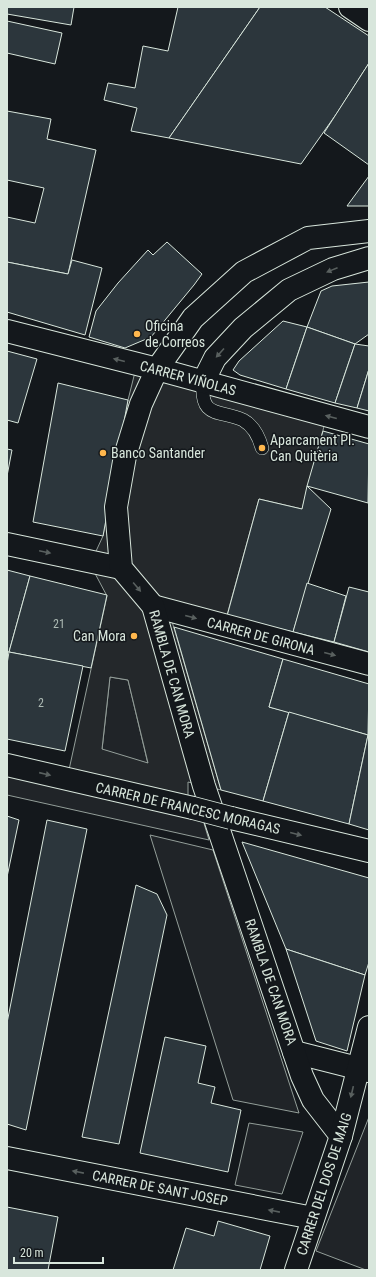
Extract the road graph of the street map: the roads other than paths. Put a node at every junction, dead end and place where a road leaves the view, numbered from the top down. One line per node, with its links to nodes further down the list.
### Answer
1 (350, 7): 2 (street)
2 (369, 20)
3 (369, 231): 6 (street)
4 (369, 258): 7 (street, one-way to 7)
5 (7, 331): 6 (street, CARRER VIÑOLAS, one-way to 5)
6 (157, 369): 7 (street, CARRER VIÑOLAS); 11 (street)
7 (203, 382): 8 (street, CARRER VIÑOLAS, one-way to 7); 9 (lane)
8 (369, 427)
9 (262, 448)
10 (7, 544): 11 (street, one-way to 11)
11 (121, 568): 12 (street, RAMBLA DE CAN MORA, one-way to 12)
12 (153, 606): 13 (street, CARRER DE GIRONA, one-way to 13); 17 (street, RAMBLA DE CAN MORA)
13 (369, 664)
14 (7, 765): 15 (street, CARRER DE FRANCESC MORAGAS, one-way to 15, bridge)
15 (369, 851)
16 (369, 1027): 18 (street, CARRER DEL DOS DE MAIG)
17 (294, 1052): 18 (street); 19 (street, RAMBLA DE CAN MORA)
18 (363, 1069): 19 (street, CARRER DEL DOS DE MAIG, one-way to 19)
19 (341, 1136): 21 (street, CARRER DEL DOS DE MAIG)
20 (7, 1158): 21 (street, CARRER DE SANT JOSEP, one-way to 20)
21 (313, 1218): 22 (street, CARRER DEL DOS DE MAIG)
22 (300, 1269)

